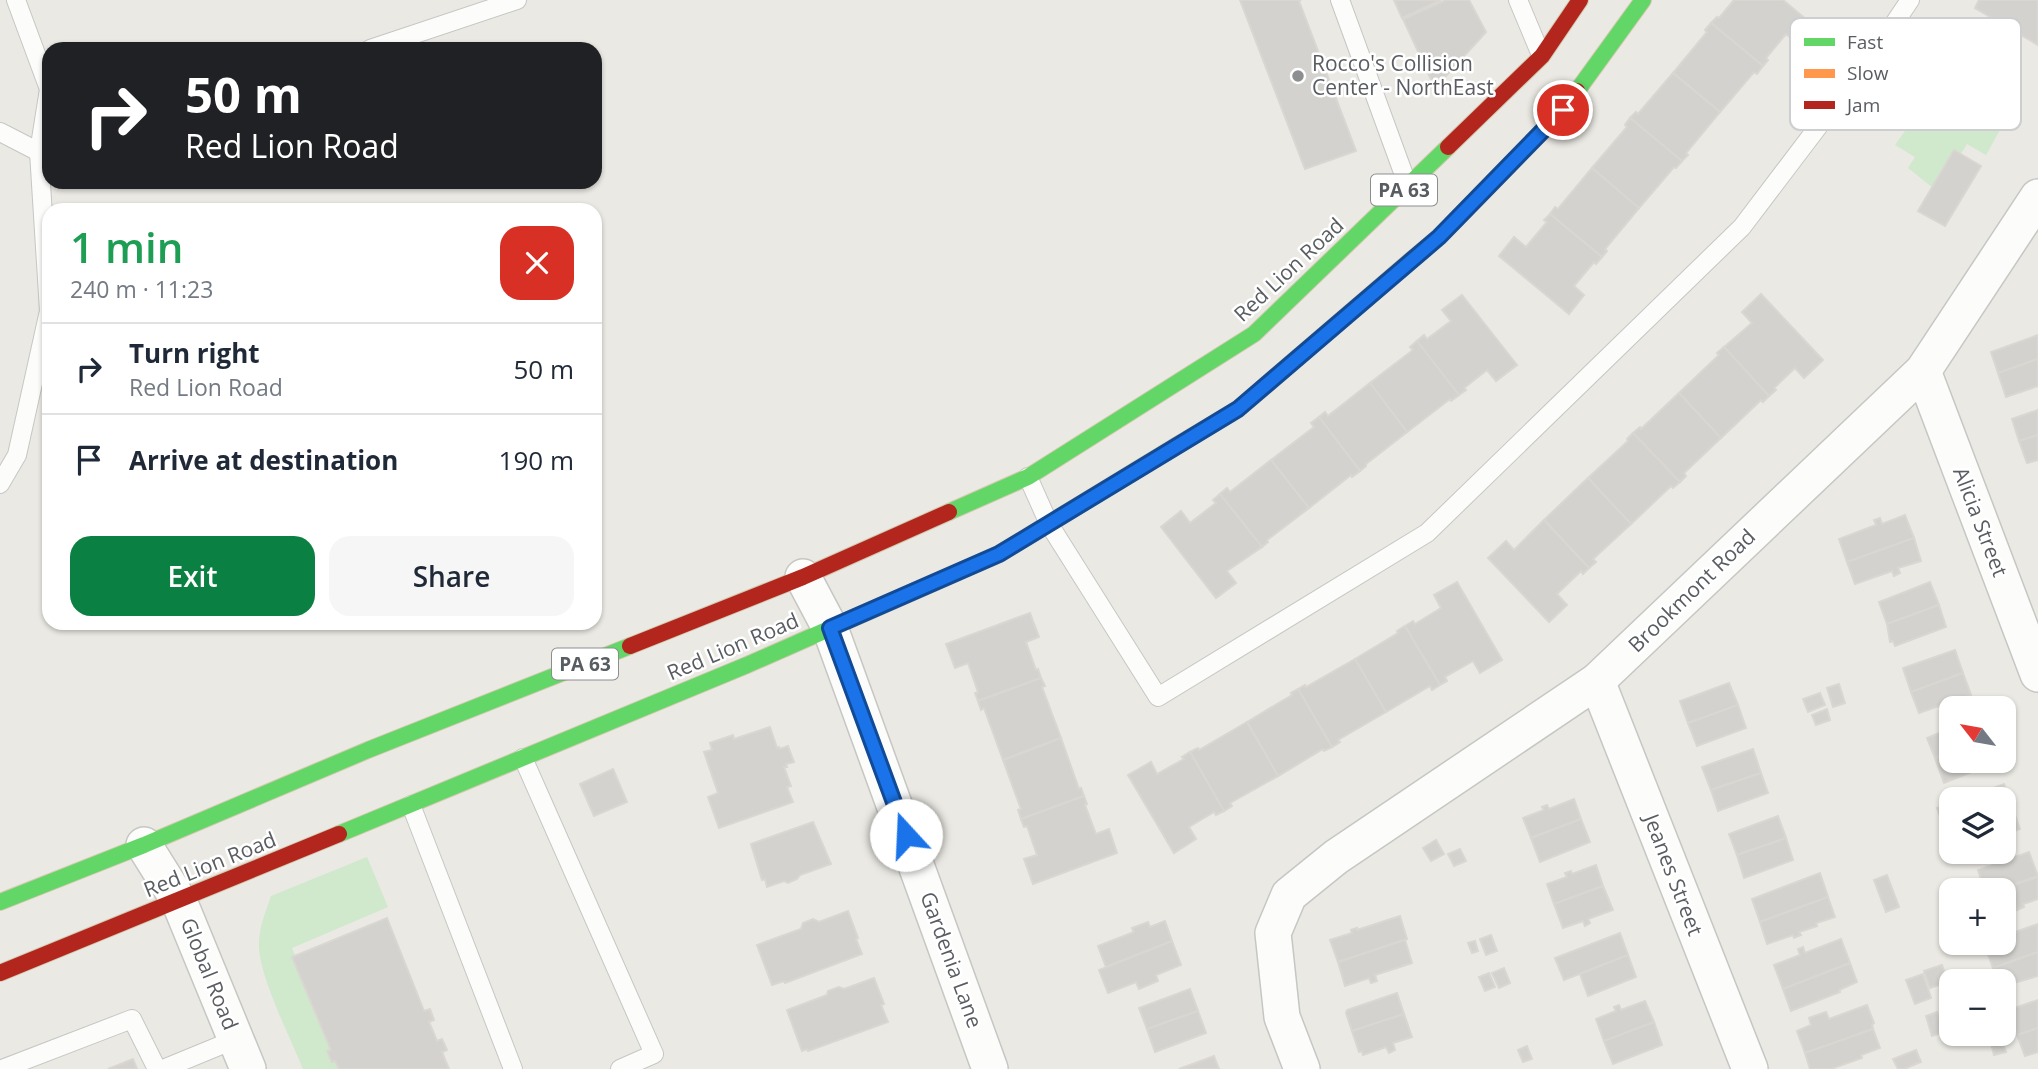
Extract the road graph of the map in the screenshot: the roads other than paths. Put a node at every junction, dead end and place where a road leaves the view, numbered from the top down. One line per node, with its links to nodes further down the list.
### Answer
1 (16, 0): 11 (lane)
2 (517, 0): 9 (lane)
3 (1340, 0): 15 (lane)
4 (1518, 0): 10 (lane)
5 (1580, 0): 10 (main road, Red Lion Road / PA 63)
6 (1643, 0): 21 (main road, Red Lion Road / PA 63)
7 (1910, 0): 8 (lane)
8 (1898, 18)
9 (391, 42)
10 (1542, 56): 15 (main road, Red Lion Road / PA 63)
11 (42, 70)
12 (1816, 130): 21 (lane)
13 (0, 131): 14 (lane)
14 (42, 149)
15 (1408, 186): 19 (main road, Red Lion Road / PA 63)
16 (2038, 197): 18 (street, Brookmont Road)
17 (42, 344): 20 (lane)
18 (1923, 371): 24 (street, Alicia Street); 25 (street, Brookmont Road)
19 (1028, 477): 21 (lane); 22 (main road, Red Lion Road / PA 63)
20 (0, 484)
21 (1049, 524): 23 (main road, Red Lion Road / PA 63)
22 (803, 578): 23 (street, Gardenia Lane); 28 (main road, Red Lion Road / PA 63)
23 (830, 628): 26 (main road, Red Lion Road / PA 63); 38 (street, Gardenia Lane)
24 (2038, 674)
25 (1597, 681): 39 (street, Brookmont Road); 40 (street, Jeanes Street)
26 (523, 758): 27 (main road, Red Lion Road / PA 63); 37 (lane)
27 (411, 805): 29 (main road, Red Lion Road / PA 63); 36 (lane)
28 (144, 845): 29 (street, Global Road); 30 (main road, Red Lion Road / PA 63)
29 (179, 901): 31 (main road, Red Lion Road / PA 63); 32 (street, Global Road)
30 (0, 902)
31 (0, 973)
32 (242, 1054): 35 (lane)
33 (2, 1069): 34 (lane)
34 (157, 1069)
35 (163, 1069)
36 (513, 1069)
37 (620, 1069)
38 (990, 1069)
39 (1303, 1069)
40 (1750, 1069)

